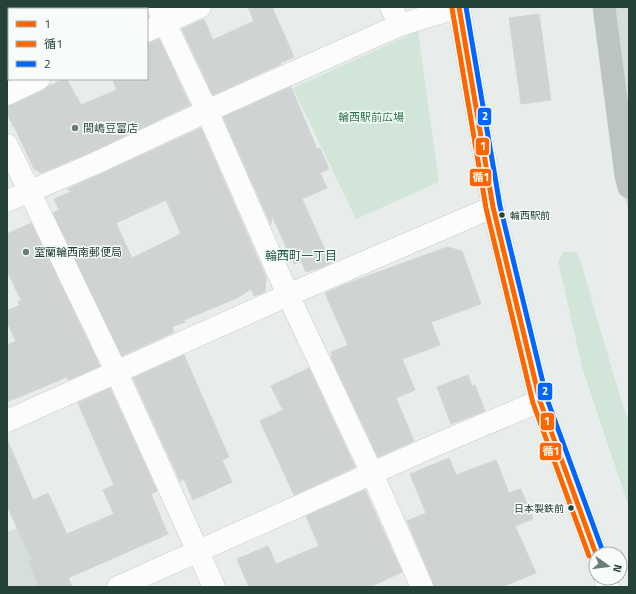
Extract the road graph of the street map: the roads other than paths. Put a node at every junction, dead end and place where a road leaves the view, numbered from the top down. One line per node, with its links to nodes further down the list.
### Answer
1 (200, 7): 5 (street)
2 (459, 7): 4 (street); 13 (street)
3 (604, 7): 10 (highway)
4 (395, 16): 8 (street)
5 (157, 20): 8 (street)
6 (37, 80): 7 (street)
7 (7, 94)
8 (207, 111): 11 (street); 14 (street)
9 (7, 146): 11 (street)
10 (629, 187)
11 (29, 191): 12 (street); 15 (street)
12 (7, 202)
13 (493, 207): 14 (street); 16 (street)
14 (288, 295): 15 (street); 18 (street)
15 (116, 371): 17 (street); 20 (street)
16 (540, 401): 18 (street); 19 (street)
17 (7, 420)
18 (372, 473): 20 (street); 23 (street)
19 (593, 546)
20 (198, 551): 21 (street); 22 (street)
21 (118, 587)
22 (214, 587)
23 (422, 587)

